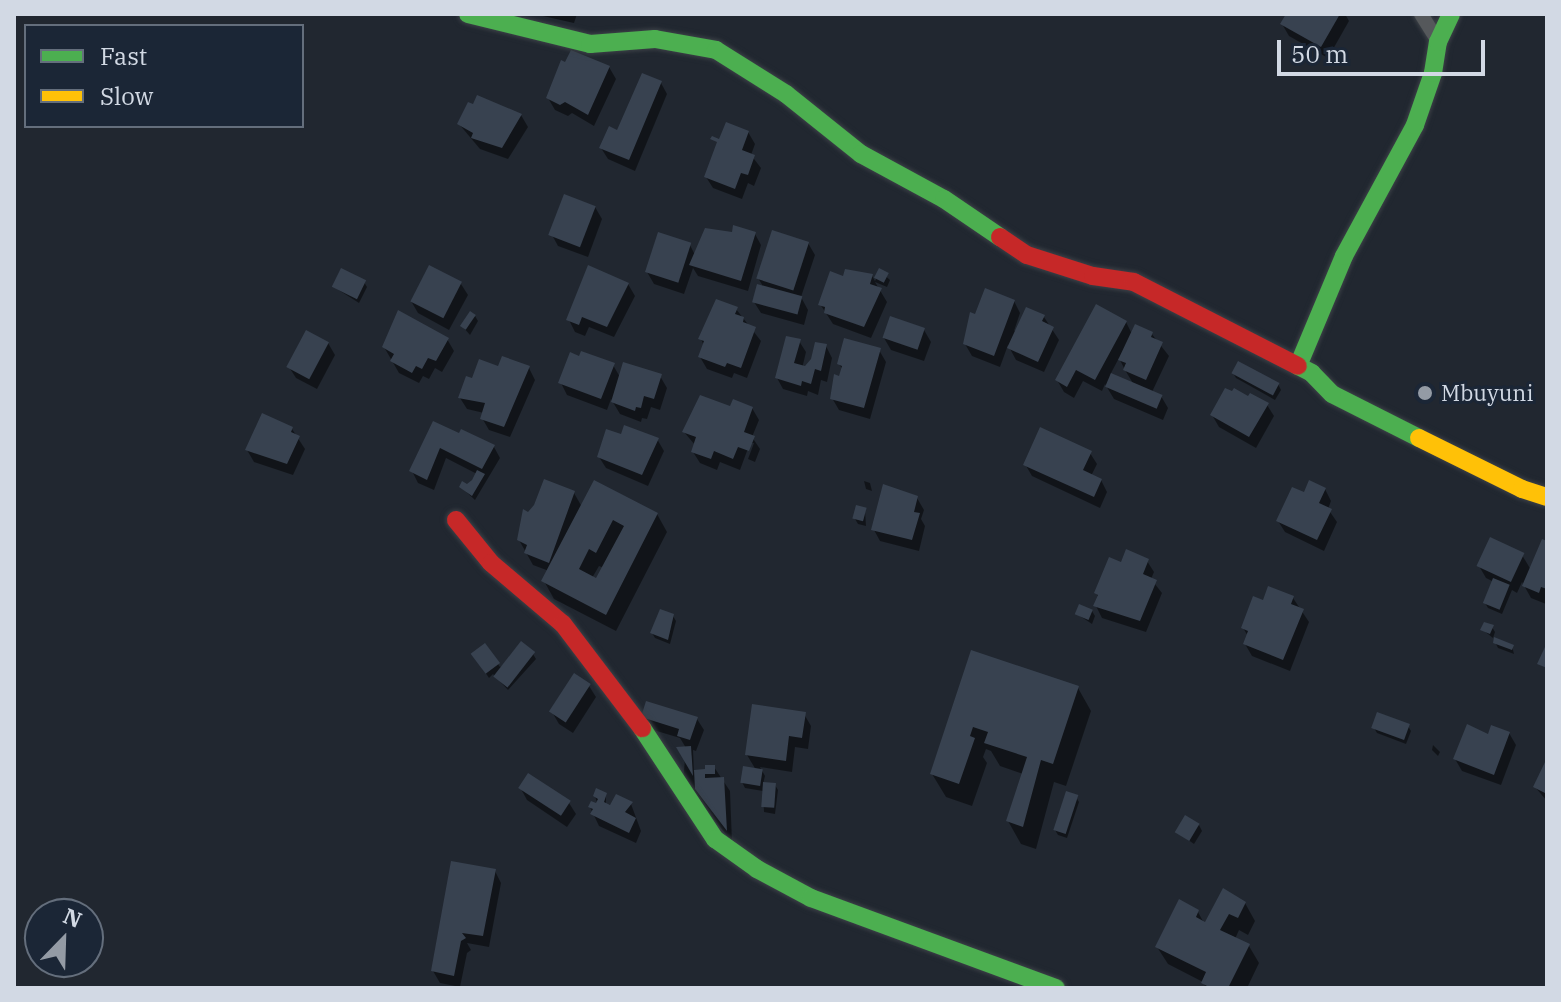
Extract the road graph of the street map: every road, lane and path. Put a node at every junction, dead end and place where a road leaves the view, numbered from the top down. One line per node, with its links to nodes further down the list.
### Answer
1 (468, 14): 5 (street)
2 (1421, 14): 4 (lane)
3 (1451, 14): 4 (street)
4 (1438, 42): 5 (street)
5 (1298, 366): 6 (street)
6 (1547, 497)
7 (456, 520): 8 (street)
8 (1056, 988)

